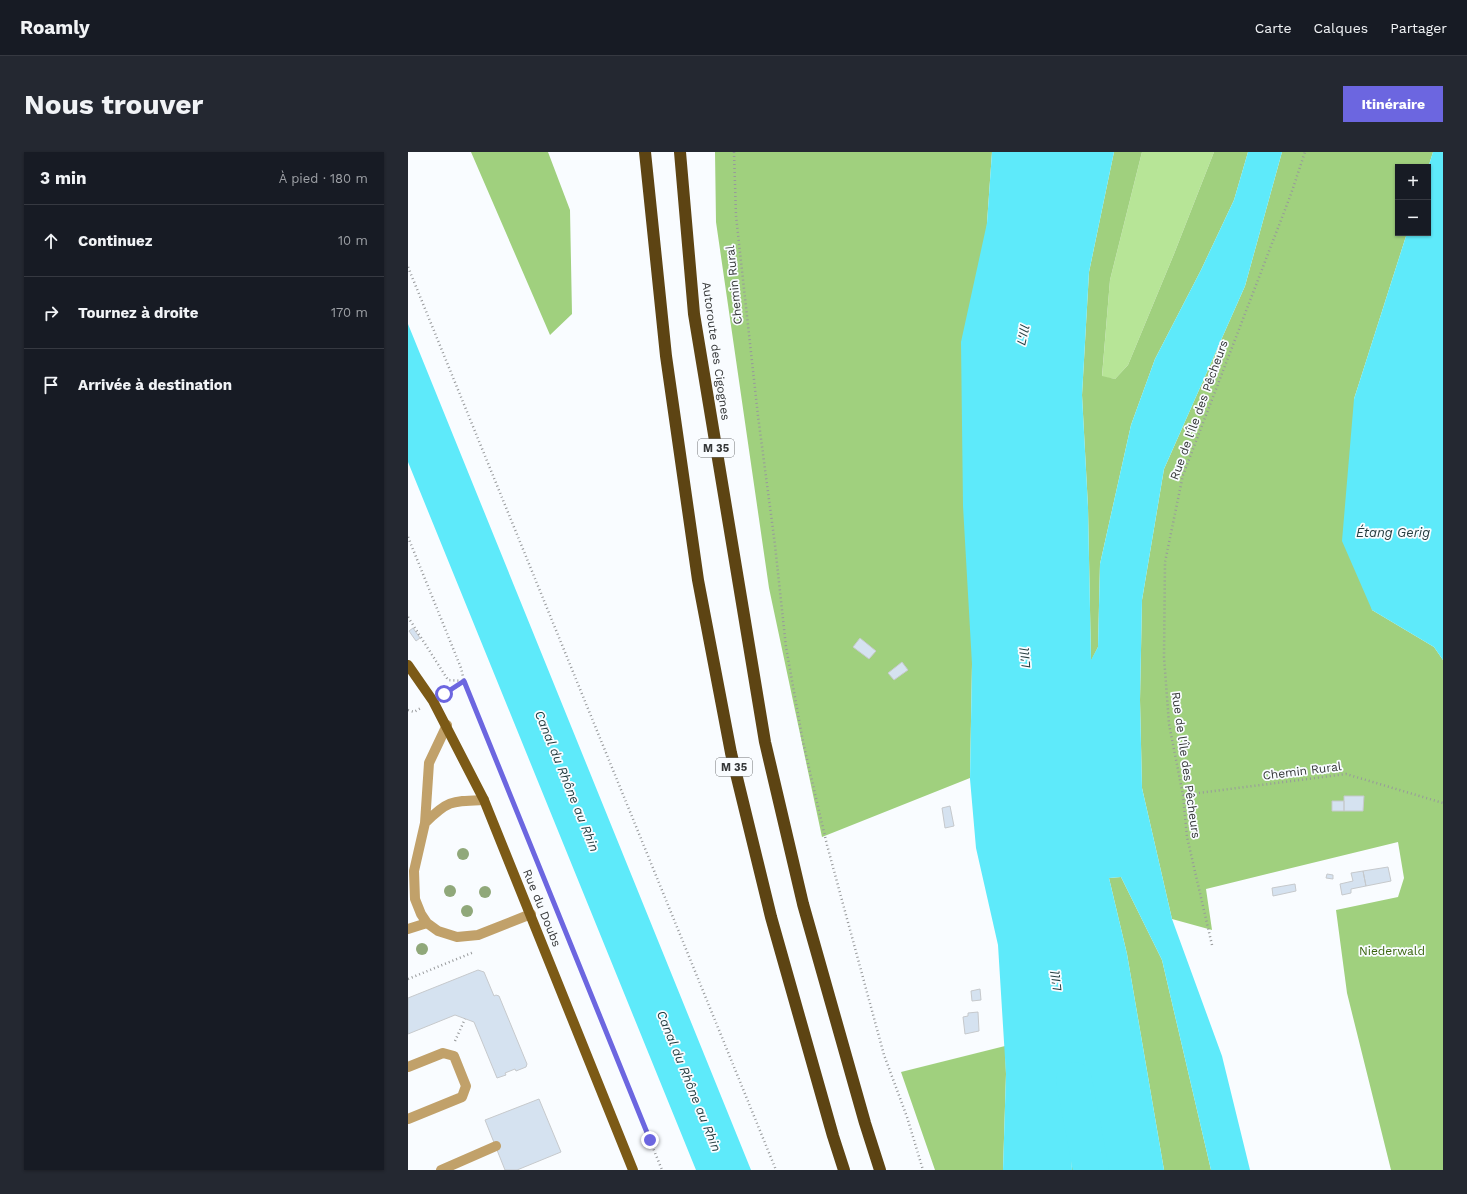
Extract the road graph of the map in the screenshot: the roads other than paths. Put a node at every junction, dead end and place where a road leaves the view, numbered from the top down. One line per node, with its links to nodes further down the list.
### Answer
1 (645, 152): 15 (highway, M 35)
2 (680, 152): 16 (highway, Autoroute des Cigognes / M 35)
3 (408, 664): 4 (main road, Rue du Doubs)
4 (446, 725): 5 (main road, Rue du Doubs); 6 (lane)
5 (484, 800): 6 (lane); 7 (main road, Rue du Doubs)
6 (425, 823): 8 (lane)
7 (531, 914): 8 (lane); 14 (main road, Rue du Doubs)
8 (427, 923): 9 (lane)
9 (408, 929)
10 (408, 1067): 11 (lane)
11 (408, 1119)
12 (496, 1146): 13 (lane)
13 (441, 1170)
14 (633, 1170)
15 (844, 1170)
16 (880, 1170)

